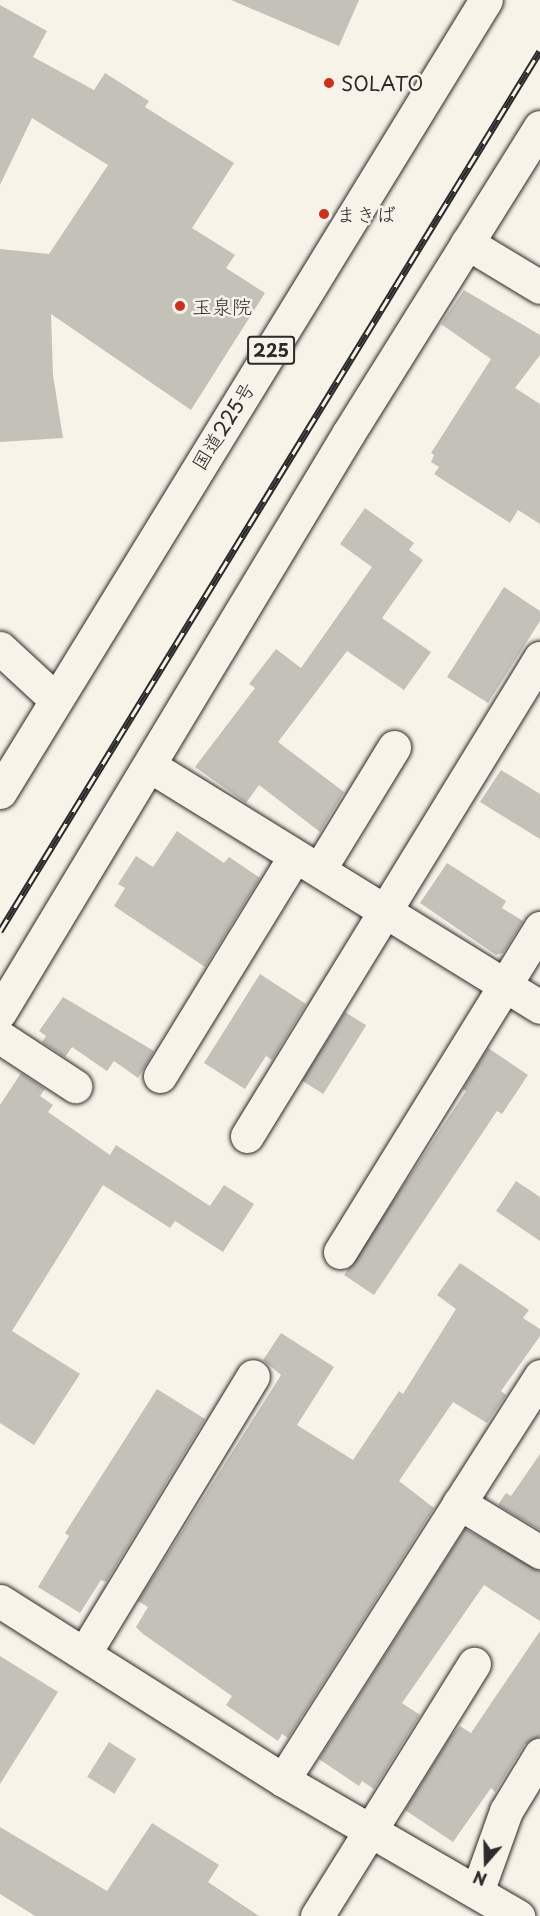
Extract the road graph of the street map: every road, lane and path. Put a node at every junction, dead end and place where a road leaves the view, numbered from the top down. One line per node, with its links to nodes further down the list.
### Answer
1 (486, 0): 7 (main road, 国道225号 / 225)
2 (540, 128): 3 (main road)
3 (467, 243): 4 (main road); 9 (main road)
4 (540, 287)
5 (0, 648): 7 (main road)
6 (540, 658): 12 (main road)
7 (55, 699): 10 (main road, 国道225号 / 225)
8 (394, 747): 11 (main road)
9 (150, 766): 11 (main road); 16 (main road)
10 (0, 792)
11 (307, 863): 12 (main road); 18 (main road)
12 (385, 911): 14 (main road); 20 (main road)
13 (540, 928): 14 (main road)
14 (505, 986): 15 (main road); 21 (main road)
15 (540, 1007)
16 (0, 1012)
17 (0, 1037): 19 (main road)
18 (160, 1076)
19 (75, 1086)
20 (246, 1136)
21 (340, 1252)
22 (253, 1376): 27 (main road)
23 (540, 1376): 24 (main road)
24 (459, 1503): 25 (main road); 30 (main road)
25 (540, 1552)
26 (0, 1601): 27 (main road)
27 (84, 1654): 30 (main road)
28 (474, 1664): 31 (main road)
29 (540, 1755): 32 (main road)
30 (283, 1780): 31 (main road)
31 (371, 1830): 32 (main road); 33 (main road)
32 (477, 1892): 34 (main road)
33 (317, 1916)
34 (518, 1916)

